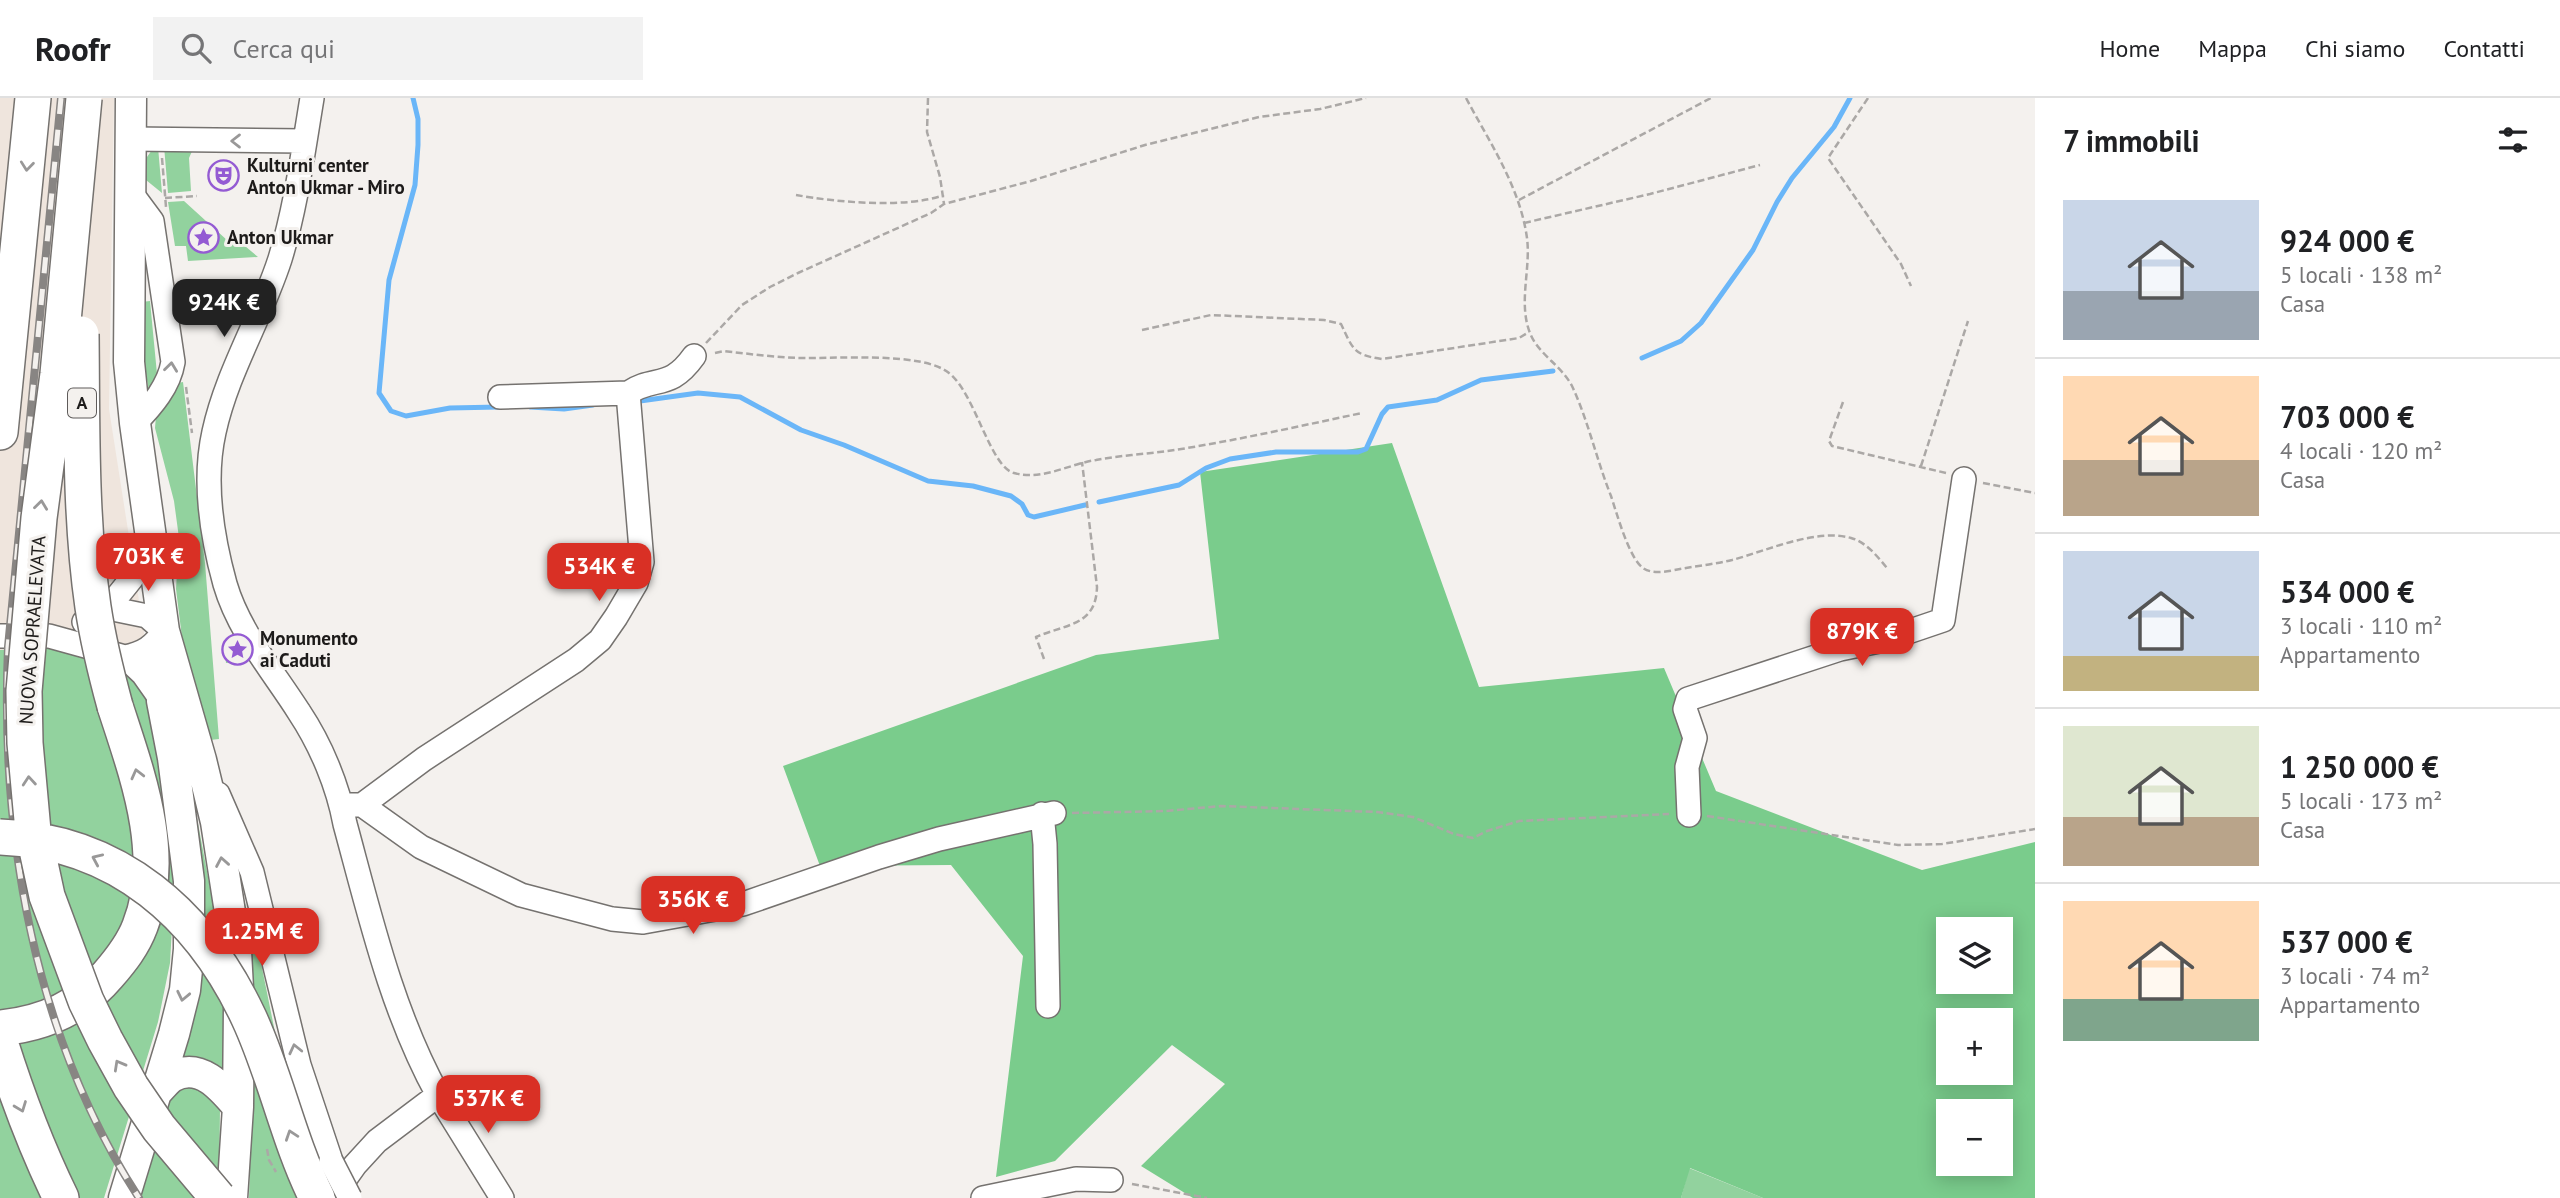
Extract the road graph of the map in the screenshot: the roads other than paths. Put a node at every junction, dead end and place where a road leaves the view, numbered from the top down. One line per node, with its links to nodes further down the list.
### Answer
1 (33, 98): 9 (highway, one-way to 9)
2 (85, 98): 27 (highway, A, one-way to 2, bridge); 35 (highway, NUOVA SOPRAELEVATA, one-way to 2, bridge)
3 (131, 98): 5 (main road)
4 (312, 98): 6 (street)
5 (146, 140): 6 (street, one-way to 5); 7 (main road)
6 (305, 142): 23 (street)
7 (132, 194): 12 (main road); 12 (street, one-way to 7)
8 (694, 356): 10 (street)
9 (2, 388): 13 (highway)
10 (628, 393): 11 (street); 23 (street)
11 (500, 397)
12 (135, 423): 15 (main road)
13 (0, 432)
14 (1964, 479): 24 (street)
15 (153, 542): 16 (street); 17 (main road)
16 (108, 608): 17 (street); 19 (street)
17 (164, 631): 20 (street); 21 (main road); 22 (main road)
18 (0, 636): 19 (street)
19 (49, 636): 20 (street)
20 (125, 657): 21 (street)
21 (162, 701): 29 (main road, one-way to 29)
22 (201, 760): 31 (main road, one-way to 22); 39 (street, one-way to 22, bridge)
23 (352, 805): 26 (street); 30 (street)
24 (1689, 815)
25 (0, 837): 37 (highway, one-way to 25, bridge)
26 (1048, 1006)
27 (0, 1028)
28 (0, 1042): 33 (highway, one-way to 33)
29 (156, 1093): 31 (main road); 34 (main road)
30 (438, 1095): 38 (street); 40 (street)
31 (238, 1107): 36 (main road)
32 (1111, 1180): 41 (street)
33 (61, 1198)
34 (124, 1198)
35 (218, 1198)
36 (232, 1198)
37 (317, 1198)
38 (332, 1198)
39 (350, 1198)
40 (502, 1198)
41 (983, 1198)

